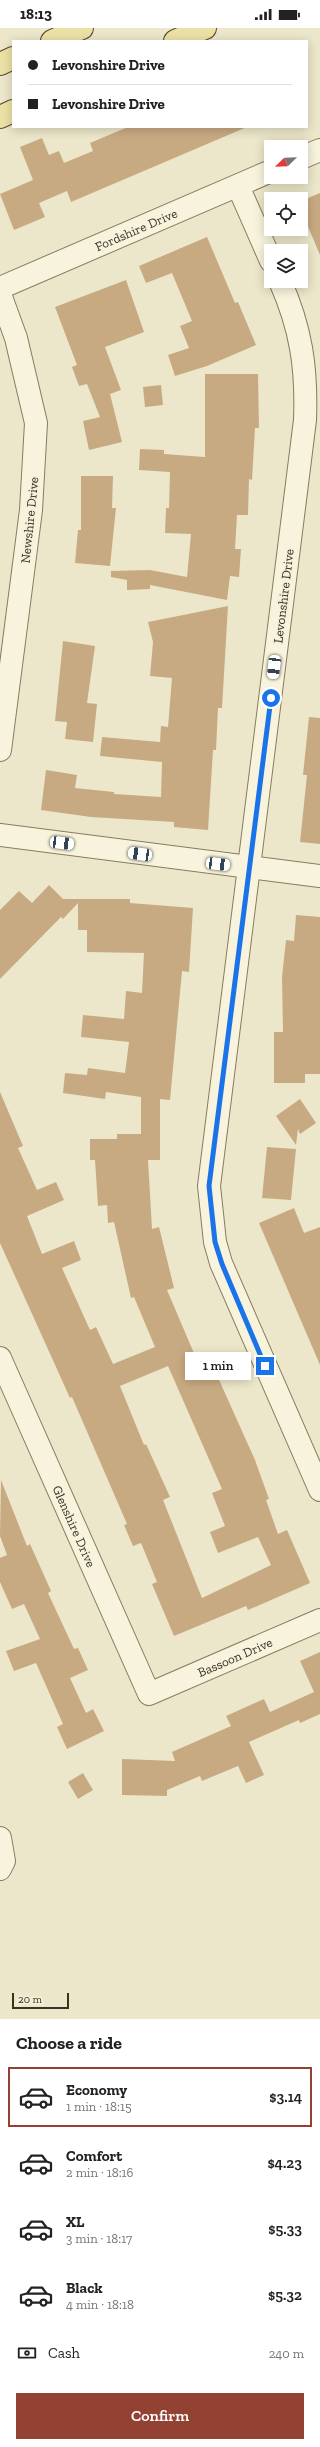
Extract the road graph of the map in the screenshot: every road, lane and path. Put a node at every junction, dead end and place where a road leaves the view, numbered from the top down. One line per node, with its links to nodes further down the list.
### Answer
1 (82, 28): 3 (main road)
2 (205, 28): 4 (main road)
3 (56, 40)
4 (177, 40)
5 (12, 58): 6 (main road)
6 (0, 64)
7 (12, 111): 8 (main road)
8 (0, 117)
9 (320, 150): 10 (street)
10 (308, 155)
11 (264, 174): 12 (street, Fordshire Drive)
12 (238, 186): 13 (street); 14 (street, Fordshire Drive)
13 (264, 245)
14 (0, 288)
15 (283, 288): 19 (street, Levonshire Drive)
16 (0, 294): 17 (street, Newshire Drive)
17 (0, 750)
18 (0, 835): 19 (street)
19 (250, 868): 20 (street); 22 (street, Levonshire Drive)
20 (320, 876)
21 (0, 1358): 24 (street, Glenshire Drive)
22 (320, 1490)
23 (320, 1620): 24 (street, Bassoon Drive)
24 (149, 1694)
25 (0, 1838): 26 (street)
26 (0, 1869)

